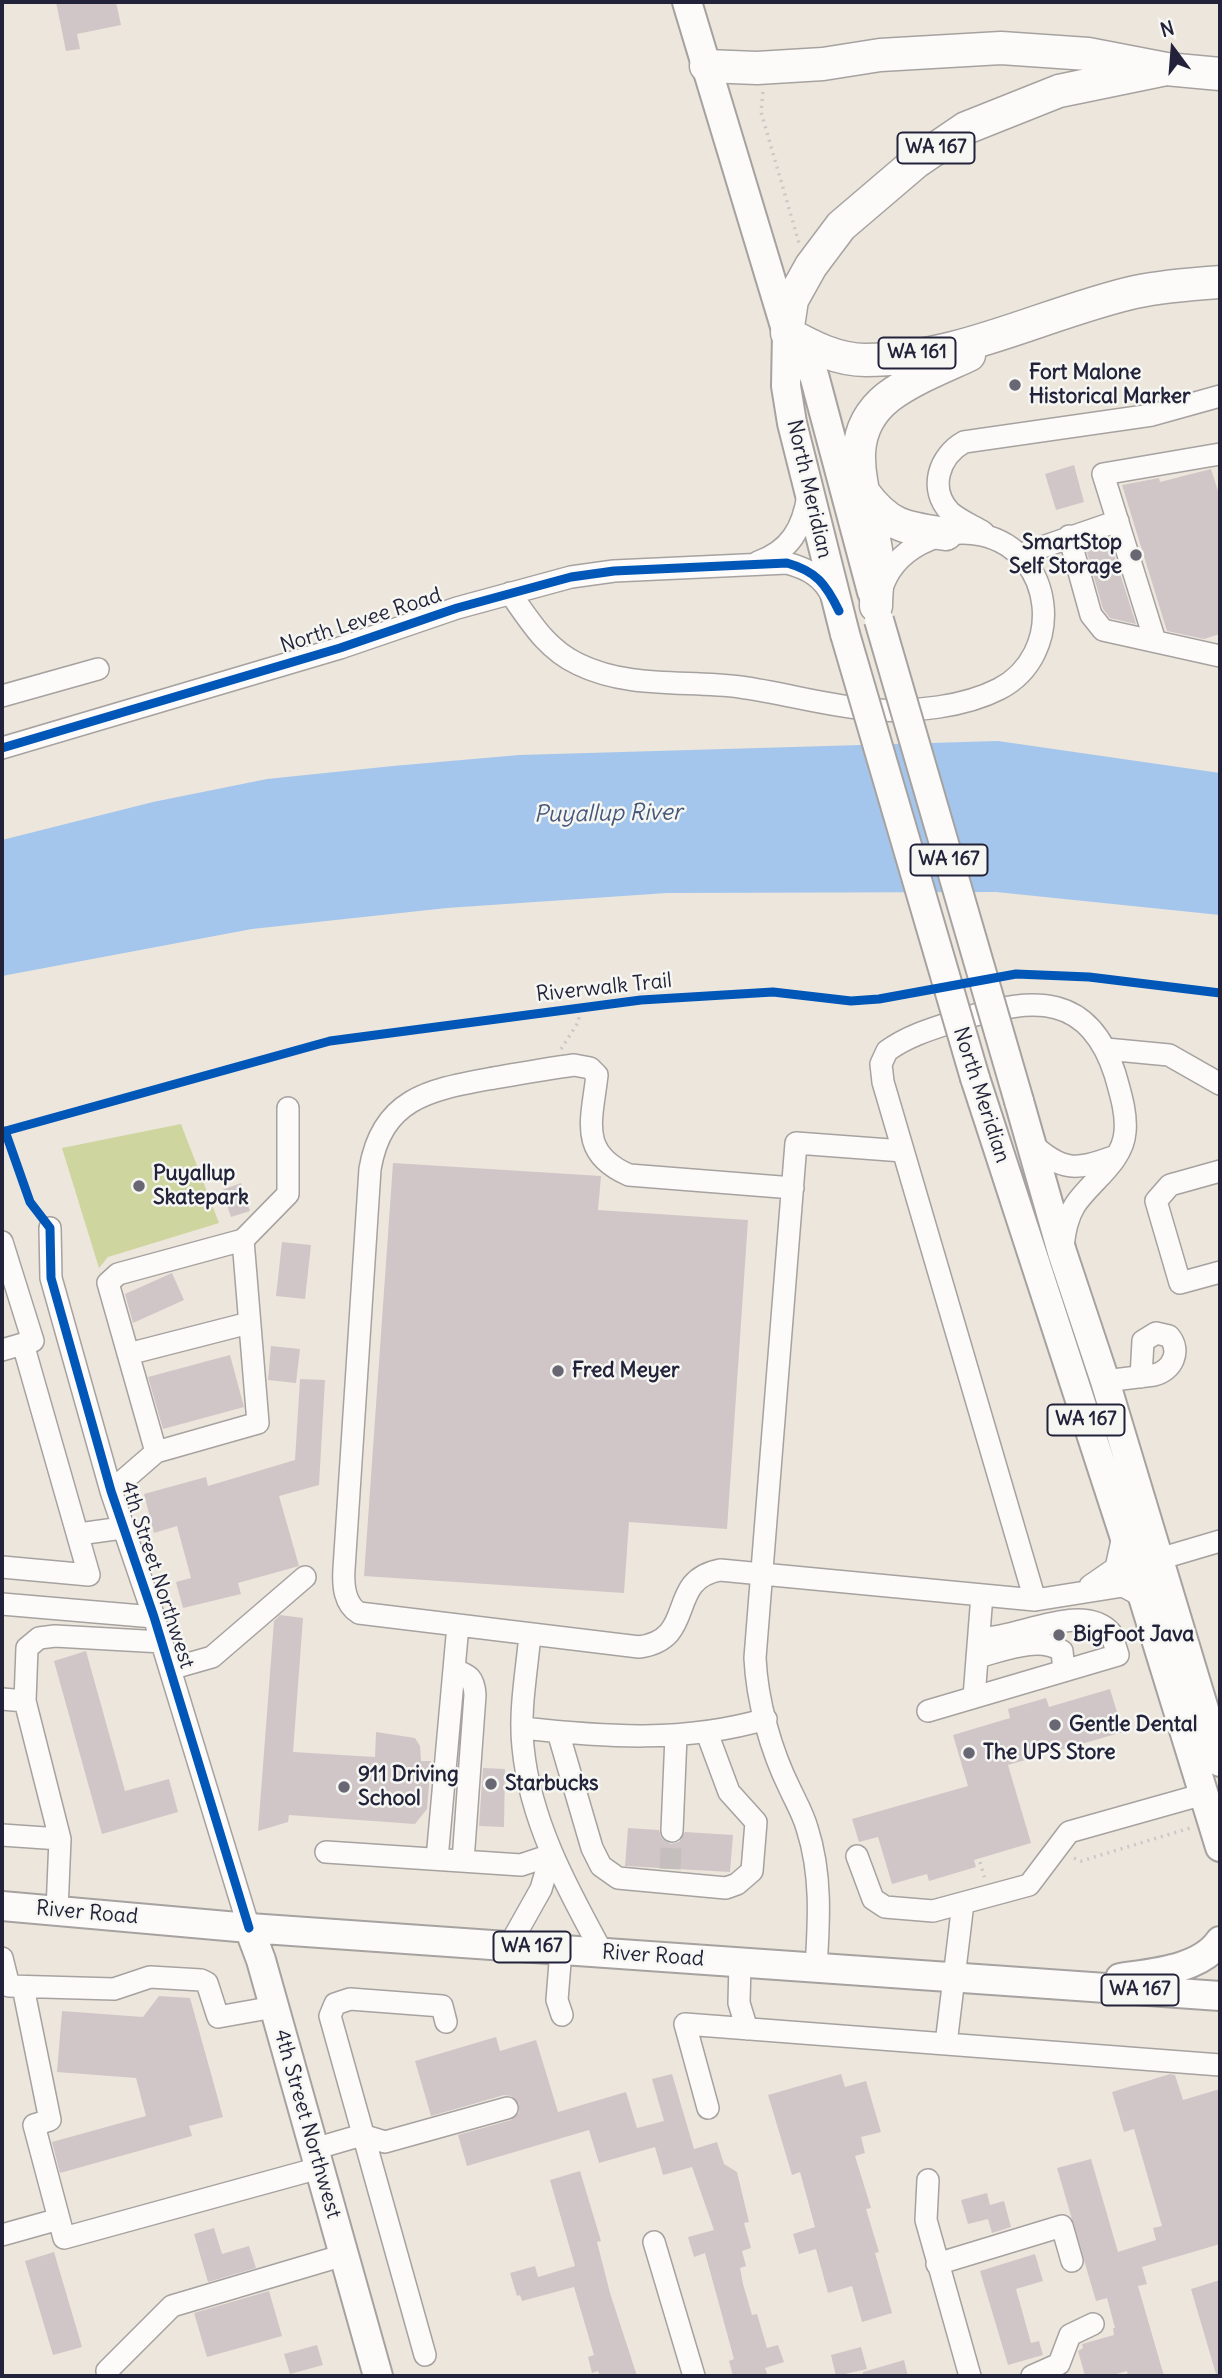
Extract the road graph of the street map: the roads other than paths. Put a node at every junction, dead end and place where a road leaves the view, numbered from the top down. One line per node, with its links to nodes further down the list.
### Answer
1 (687, 2): 2 (main road, North Meridian)
2 (706, 66): 3 (highway); 7 (main road, North Meridian)
3 (1166, 69): 4 (highway); 7 (highway, WA 167)
4 (1220, 74)
5 (1220, 282): 6 (highway, WA 161)
6 (1050, 318): 7 (highway, WA 161); 10 (highway, WA 167)
7 (787, 333): 11 (main road, North Meridian / WA 167); 19 (main road, North Meridian)
8 (1220, 396): 15 (street)
9 (1220, 454): 12 (street)
10 (863, 491): 13 (highway); 19 (highway, WA 167)
11 (808, 492): 17 (street); 20 (main road, North Meridian / WA 167)
12 (1118, 521): 14 (street); 21 (street)
13 (946, 534): 15 (street); 19 (street)
14 (1069, 536): 16 (street); 21 (street)
15 (997, 540): 16 (street)
16 (1019, 555): 18 (street)
17 (738, 567): 18 (street, North Levee Road); 20 (street)
18 (510, 593): 25 (street, North Levee Road)
19 (877, 613): 29 (main road, North Meridian / WA 167, bridge)
20 (842, 622): 48 (main road, North Meridian / WA 167, bridge)
21 (1155, 641): 22 (street)
22 (1220, 656)
23 (98, 669): 24 (street)
24 (2, 696)
25 (2, 748)
26 (1106, 1049): 27 (street); 30 (street); 31 (street)
27 (1220, 1084)
28 (288, 1108): 35 (street)
29 (1032, 1144): 31 (street); 37 (main road, North Meridian / WA 167)
30 (903, 1151): 33 (street); 57 (street)
31 (1115, 1156): 37 (street)
32 (1220, 1171): 38 (street)
33 (793, 1188): 53 (street); 61 (street)
34 (50, 1228): 46 (street, 4th Street Northwest)
35 (243, 1240): 39 (street); 42 (street)
36 (2, 1242): 40 (street)
37 (1062, 1252): 44 (main road, North Meridian / WA 167)
38 (1220, 1272)
39 (249, 1323): 42 (street); 45 (street)
40 (23, 1344): 41 (street); 49 (street)
41 (2, 1350)
42 (128, 1354): 45 (street)
43 (1142, 1377): 44 (street)
44 (1105, 1381): 51 (main road, North Meridian / WA 167)
45 (156, 1452): 46 (street)
46 (111, 1490): 47 (street, 4th Street Northwest)
47 (122, 1528): 49 (street); 60 (street, 4th Street Northwest)
48 (1123, 1532): 55 (street); 59 (main road, North Meridian / WA 167)
49 (79, 1534): 52 (street)
50 (1220, 1541): 51 (street)
51 (1159, 1559): 68 (main road, North Meridian / WA 167)
52 (2, 1567)
53 (763, 1573): 56 (street); 62 (street); 73 (street)
54 (304, 1577): 65 (street)
55 (1072, 1594): 57 (street); 59 (street)
56 (982, 1595): 57 (street); 64 (street)
57 (1035, 1600)
58 (2, 1604): 60 (street)
59 (1146, 1605): 79 (main road, North Meridian / WA 167)
60 (154, 1617): 63 (street, 4th Street Northwest)
61 (458, 1625): 62 (street); 66 (street)
62 (530, 1633): 74 (street)
63 (162, 1642): 65 (street, 4th Street Northwest); 71 (street)
64 (978, 1648): 67 (street); 67 (street); 69 (street)
65 (170, 1669): 92 (street, 4th Street Northwest)
66 (454, 1670): 87 (street); 88 (street)
67 (1064, 1671): 69 (street)
68 (1211, 1696): 78 (main road, North Meridian / WA 167)
69 (974, 1697): 72 (street)
70 (2, 1699): 71 (street)
71 (25, 1701): 82 (street)
72 (928, 1711)
73 (766, 1719): 76 (street); 99 (street)
74 (522, 1728): 75 (street); 85 (street)
75 (558, 1732): 76 (street); 77 (street)
76 (707, 1733): 77 (street)
77 (676, 1736): 80 (street)
78 (1220, 1762)
79 (1204, 1794): 83 (main road, North Meridian / WA 167); 89 (street)
80 (672, 1831)
81 (2, 1835): 82 (street)
82 (60, 1839): 91 (street)
83 (1213, 1843)
84 (326, 1852): 87 (street)
85 (551, 1855): 88 (street); 94 (street); 96 (street)
86 (857, 1856): 89 (street)
87 (437, 1859): 88 (street)
88 (463, 1861)
89 (963, 1903): 100 (street)
90 (2, 1906): 91 (main road, River Road / WA 167)
91 (57, 1911): 92 (main road, River Road / WA 167)
92 (249, 1928): 94 (main road, River Road / WA 167); 104 (main road, 4th Street Northwest)
93 (1220, 1941): 101 (main road, WA 167)
94 (509, 1946): 95 (main road, River Road / WA 167)
95 (562, 1950): 96 (main road, River Road / WA 167); 105 (street)
96 (602, 1952): 98 (main road, River Road / WA 167)
97 (2, 1958): 102 (street)
98 (740, 1962): 99 (main road, River Road / WA 167); 107 (street)
99 (816, 1968): 100 (main road, River Road / WA 167)
100 (954, 1978): 101 (main road, River Road / WA 167); 108 (street)
101 (1060, 1985): 103 (main road, River Road / WA 167)
102 (11, 1989): 104 (street); 115 (street)
103 (1220, 1996)
104 (274, 2007): 113 (main road, 4th Street Northwest)
105 (562, 2015)
106 (446, 2022): 112 (street)
107 (747, 2029): 108 (street); 111 (street)
108 (946, 2044): 109 (street)
109 (1220, 2065)
110 (507, 2108): 112 (street)
111 (708, 2108)
112 (362, 2135): 113 (street); 122 (street)
113 (316, 2158): 115 (street); 118 (main road, 4th Street Northwest)
114 (928, 2180): 120 (street)
115 (59, 2219): 116 (street)
116 (2, 2235)
117 (654, 2242): 125 (street)
118 (344, 2255): 123 (street); 124 (main road, 4th Street Northwest)
119 (1072, 2261): 120 (street)
120 (937, 2264): 126 (street)
121 (1093, 2324): 127 (street)
122 (425, 2355)
123 (108, 2376)
124 (378, 2376)
125 (694, 2376)
126 (970, 2376)
127 (1032, 2376)

